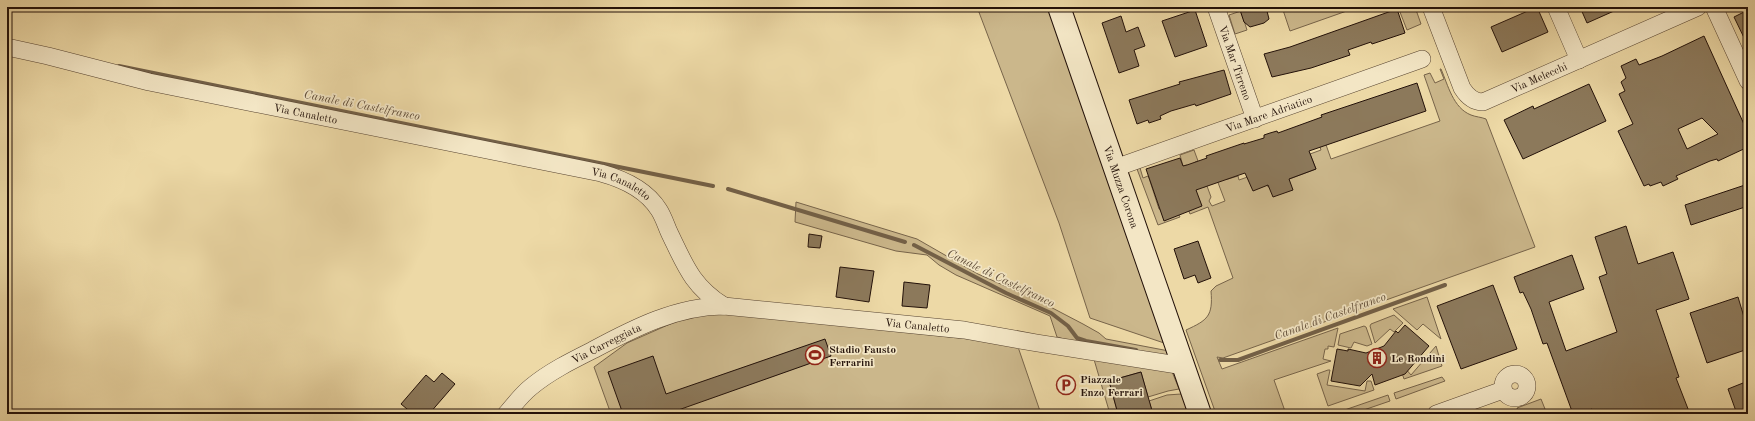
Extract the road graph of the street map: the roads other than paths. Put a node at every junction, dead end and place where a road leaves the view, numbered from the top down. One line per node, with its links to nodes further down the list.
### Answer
1 (1058, 7): 12 (street, Via Muzza Corona)
2 (1216, 7): 11 (street, Via Mar Tirreno)
3 (1431, 7): 9 (street, Via Melecchi)
4 (1556, 7): 9 (street)
5 (1698, 7): 9 (street, Via Melecchi)
6 (1714, 7): 10 (street)
7 (7, 47): 13 (street, Via Canaletto)
8 (1422, 59): 11 (street, Via Mare Adriatico)
9 (1579, 60)
10 (1748, 81)
11 (1254, 118): 12 (street, Via Mare Adriatico)
12 (1115, 168): 14 (street, Via Muzza Corona)
13 (724, 306): 14 (street, Via Canaletto); 16 (street, Via Carreggiata)
14 (1184, 366): 17 (street, Via Muzza Corona)
15 (1503, 390): 18 (street)
16 (506, 414)
17 (1200, 414)
18 (1436, 414)

